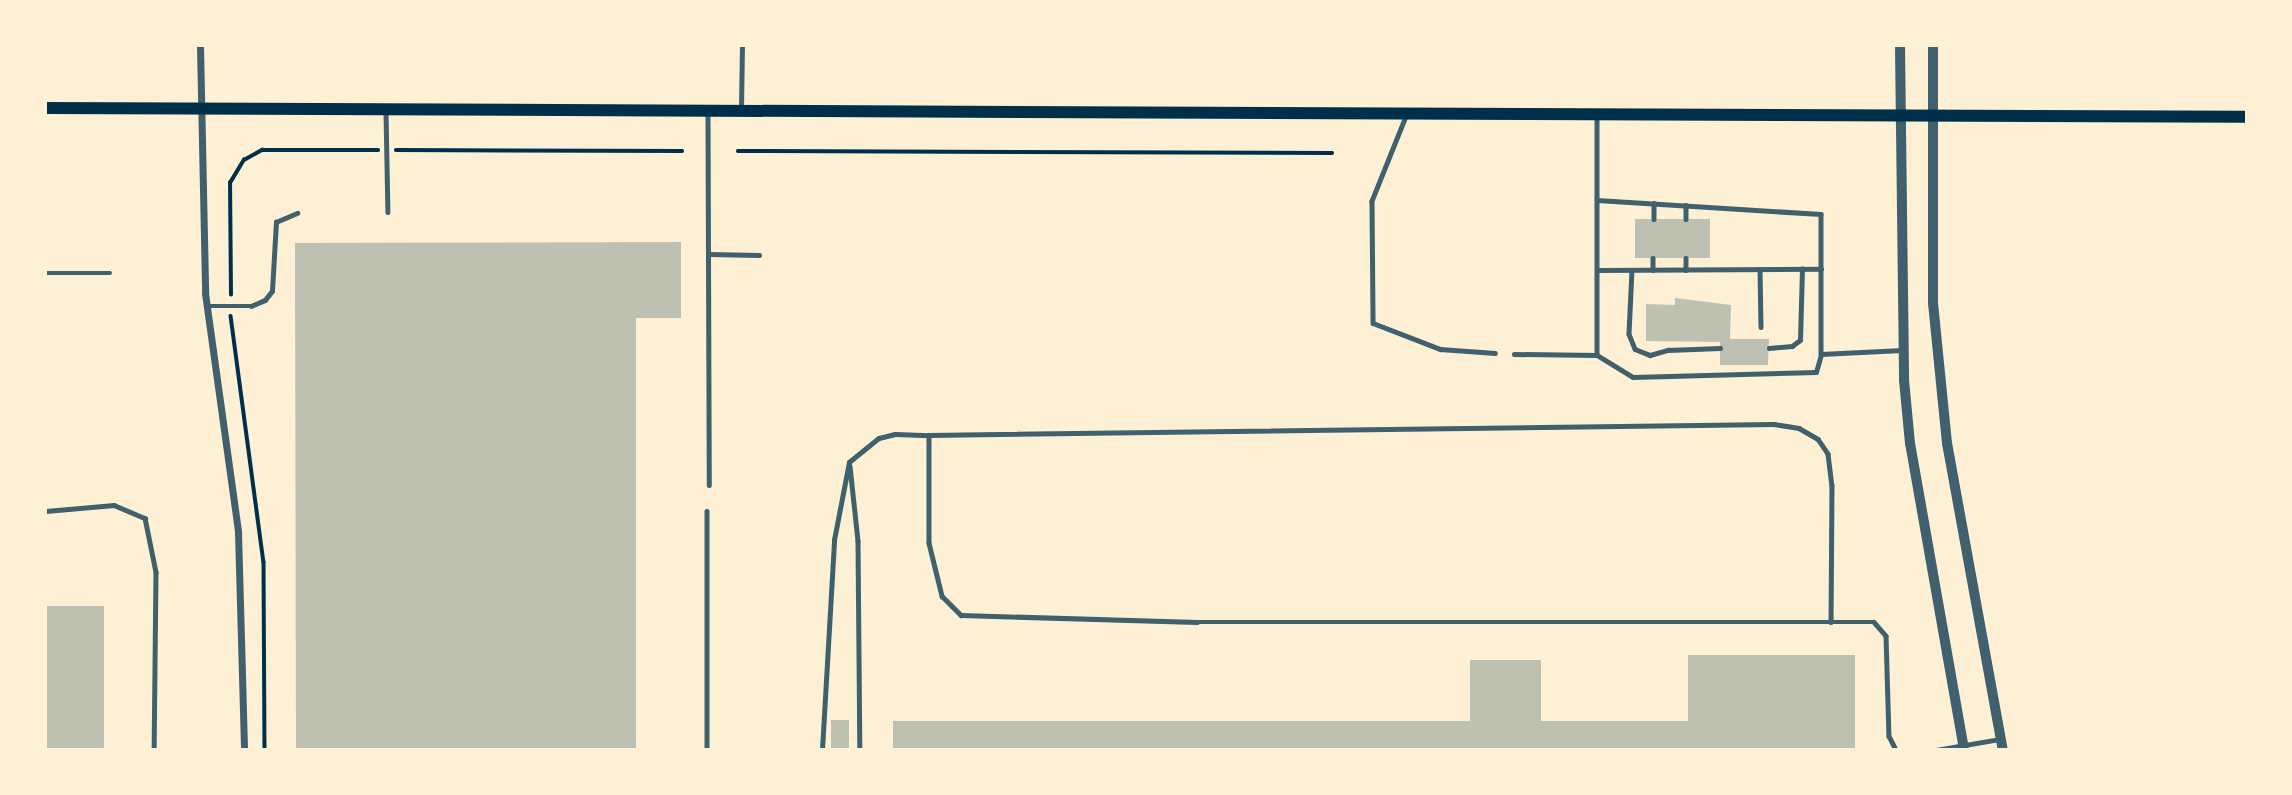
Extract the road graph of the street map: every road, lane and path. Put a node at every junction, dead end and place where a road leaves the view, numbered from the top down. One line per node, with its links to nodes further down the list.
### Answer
1 (200, 46): 6 (street)
2 (742, 46): 10 (lane)
3 (1900, 46): 12 (street)
4 (1933, 46): 13 (street)
5 (46, 108): 6 (main road)
6 (200, 111): 7 (main road); 39 (street)
7 (386, 111): 9 (main road); 15 (lane)
8 (1408, 112): 10 (main road); 11 (main road); 45 (lane)
9 (708, 113): 10 (main road); 26 (lane)
10 (741, 113)
11 (1597, 113): 12 (main road); 19 (lane)
12 (1899, 117): 13 (main road); 44 (street)
13 (1932, 117): 14 (main road); 55 (street)
14 (2246, 117)
15 (388, 150): 16 (path); 22 (lane); 40 (path)
16 (682, 151)
17 (738, 151): 18 (path)
18 (1332, 153)
19 (1597, 200): 20 (lane); 36 (lane)
20 (1654, 203): 21 (lane); 24 (lane)
21 (1686, 205): 25 (lane); 31 (lane)
22 (388, 212)
23 (297, 213): 40 (lane)
24 (1654, 219)
25 (1686, 219)
26 (709, 254): 27 (lane); 51 (lane)
27 (760, 254)
28 (1686, 257): 34 (lane)
29 (1653, 258): 33 (lane)
30 (1802, 269): 31 (lane); 35 (lane); 43 (lane)
31 (1821, 269): 47 (lane)
32 (1632, 270): 33 (lane); 36 (lane); 42 (lane)
33 (1653, 270): 34 (lane)
34 (1686, 270): 35 (lane)
35 (1760, 270): 41 (lane)
36 (1597, 271): 48 (lane)
37 (46, 273): 38 (lane)
38 (110, 273)
39 (206, 306): 40 (lane); 58 (street)
40 (231, 306): 59 (path)
41 (1761, 327)
42 (1720, 348)
43 (1769, 348)
44 (1902, 350): 47 (lane); 56 (street)
45 (1495, 354)
46 (1514, 354): 48 (lane)
47 (1821, 354): 48 (lane)
48 (1597, 355)
49 (929, 435): 50 (lane); 54 (lane); 54 (lane)
50 (849, 462): 61 (lane); 62 (lane)
51 (709, 485)
52 (46, 511): 57 (lane)
53 (707, 511): 60 (lane)
54 (1831, 622): 63 (lane)
55 (2002, 744): 56 (lane)
56 (1964, 747): 64 (lane)
57 (154, 750)
58 (244, 750)
59 (265, 750)
60 (707, 750)
61 (822, 750)
62 (860, 750)
63 (1896, 750)
64 (1936, 750)

